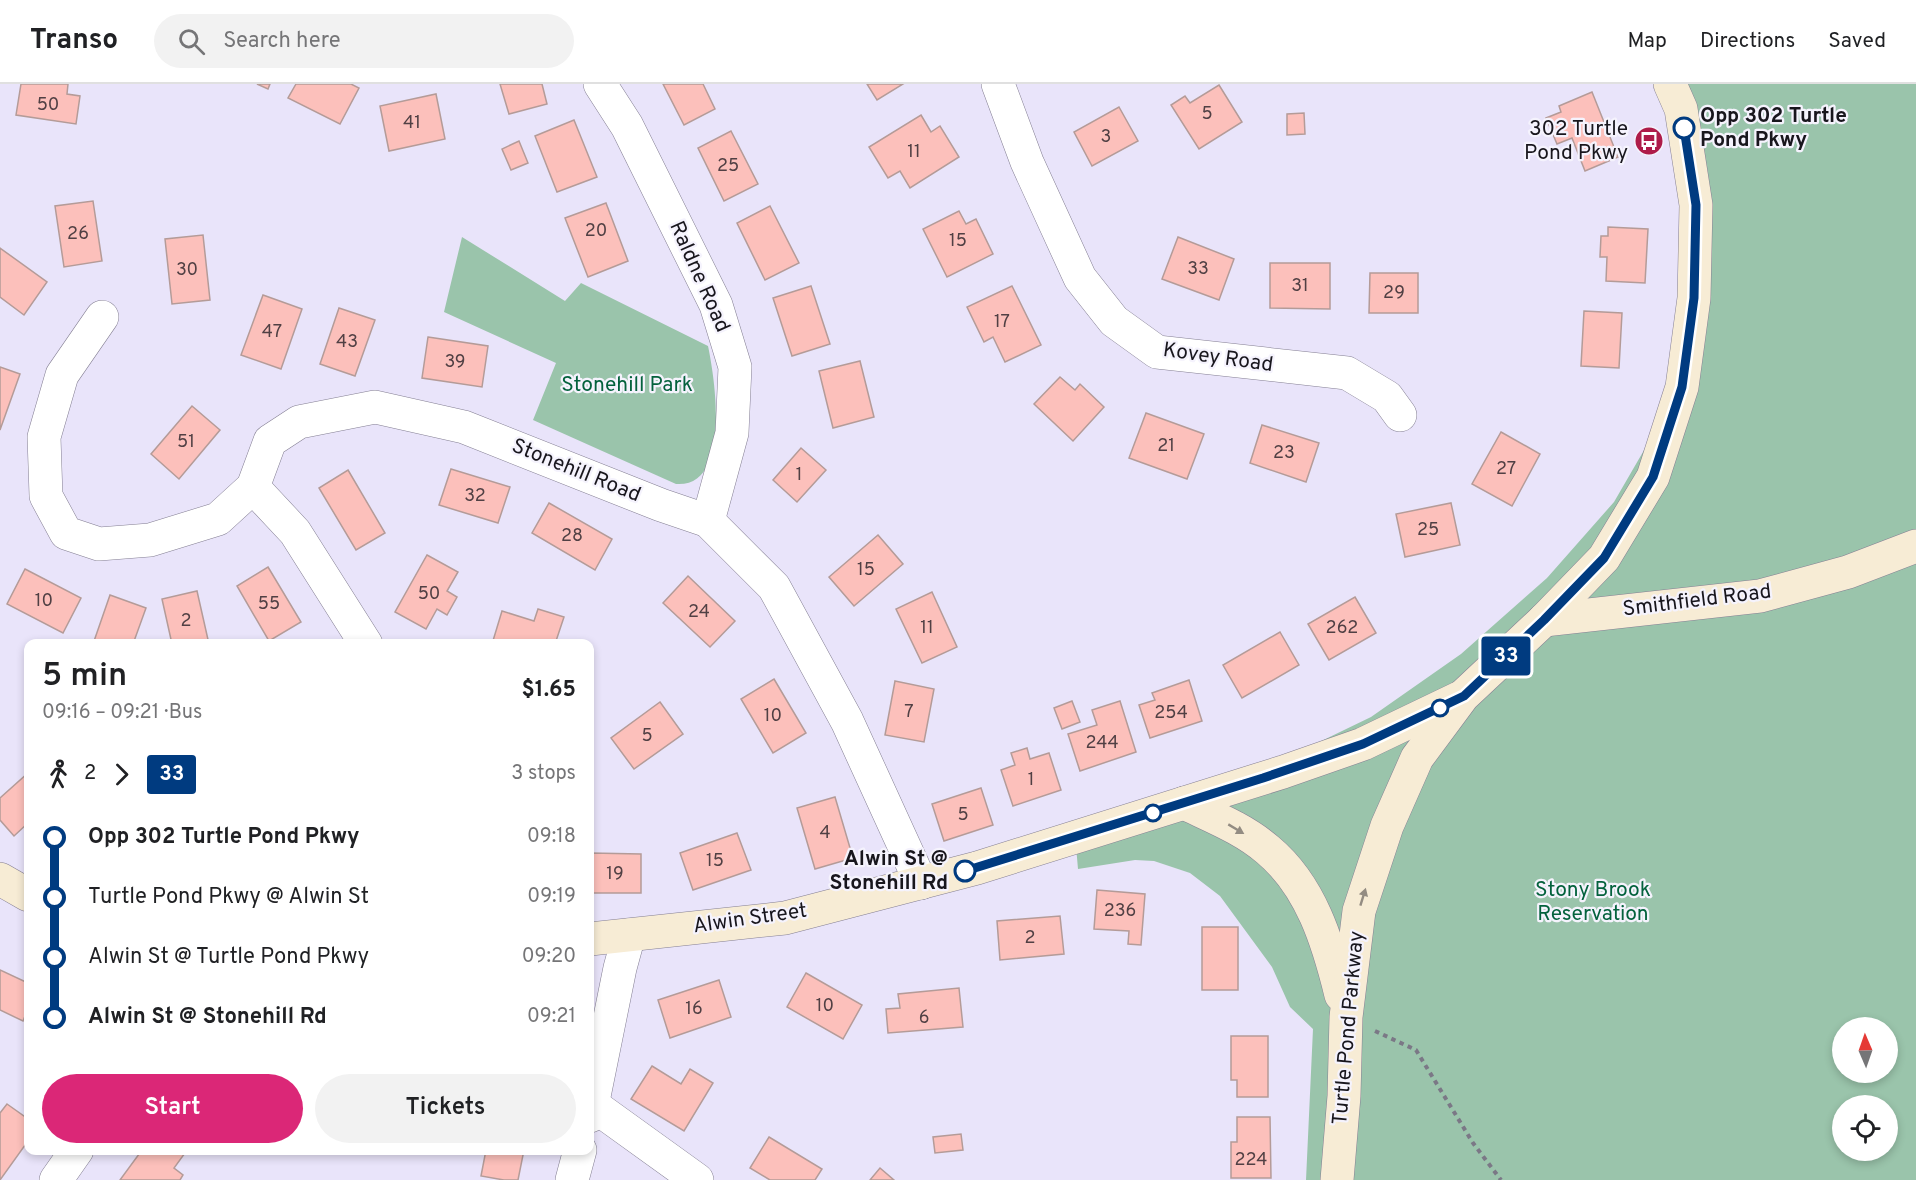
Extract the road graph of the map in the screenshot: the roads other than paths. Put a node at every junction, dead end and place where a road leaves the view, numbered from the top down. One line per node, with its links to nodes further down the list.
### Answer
1 (600, 84): 7 (street, Raldne Road)
2 (998, 84): 5 (street, Kovey Road)
3 (1670, 84): 9 (street, Turtle Pond Parkway)
4 (102, 317): 6 (street)
5 (1400, 415)
6 (253, 487): 7 (street, Stonehill Road); 10 (street)
7 (708, 520): 14 (street, Stonehill Road)
8 (1916, 546): 9 (street, Smithfield Road)
9 (1544, 620): 11 (street, Turtle Pond Parkway)
10 (363, 639)
11 (1464, 696): 12 (street, Alwin Street); 18 (street, Turtle Pond Parkway, one-way to 11)
12 (1184, 803): 14 (street, Alwin Street); 18 (street, one-way to 18)
13 (0, 879): 15 (street)
14 (921, 883): 16 (street, Alwin Street)
15 (24, 893)
16 (629, 935): 17 (street, Alwin Street); 19 (street)
17 (594, 939)
18 (1346, 1017): 26 (street, Turtle Pond Parkway)
19 (594, 1096)
20 (594, 1113): 25 (street)
21 (74, 1155): 23 (street)
22 (579, 1155): 24 (street)
23 (56, 1180)
24 (572, 1180)
25 (698, 1180)
26 (1337, 1180)

